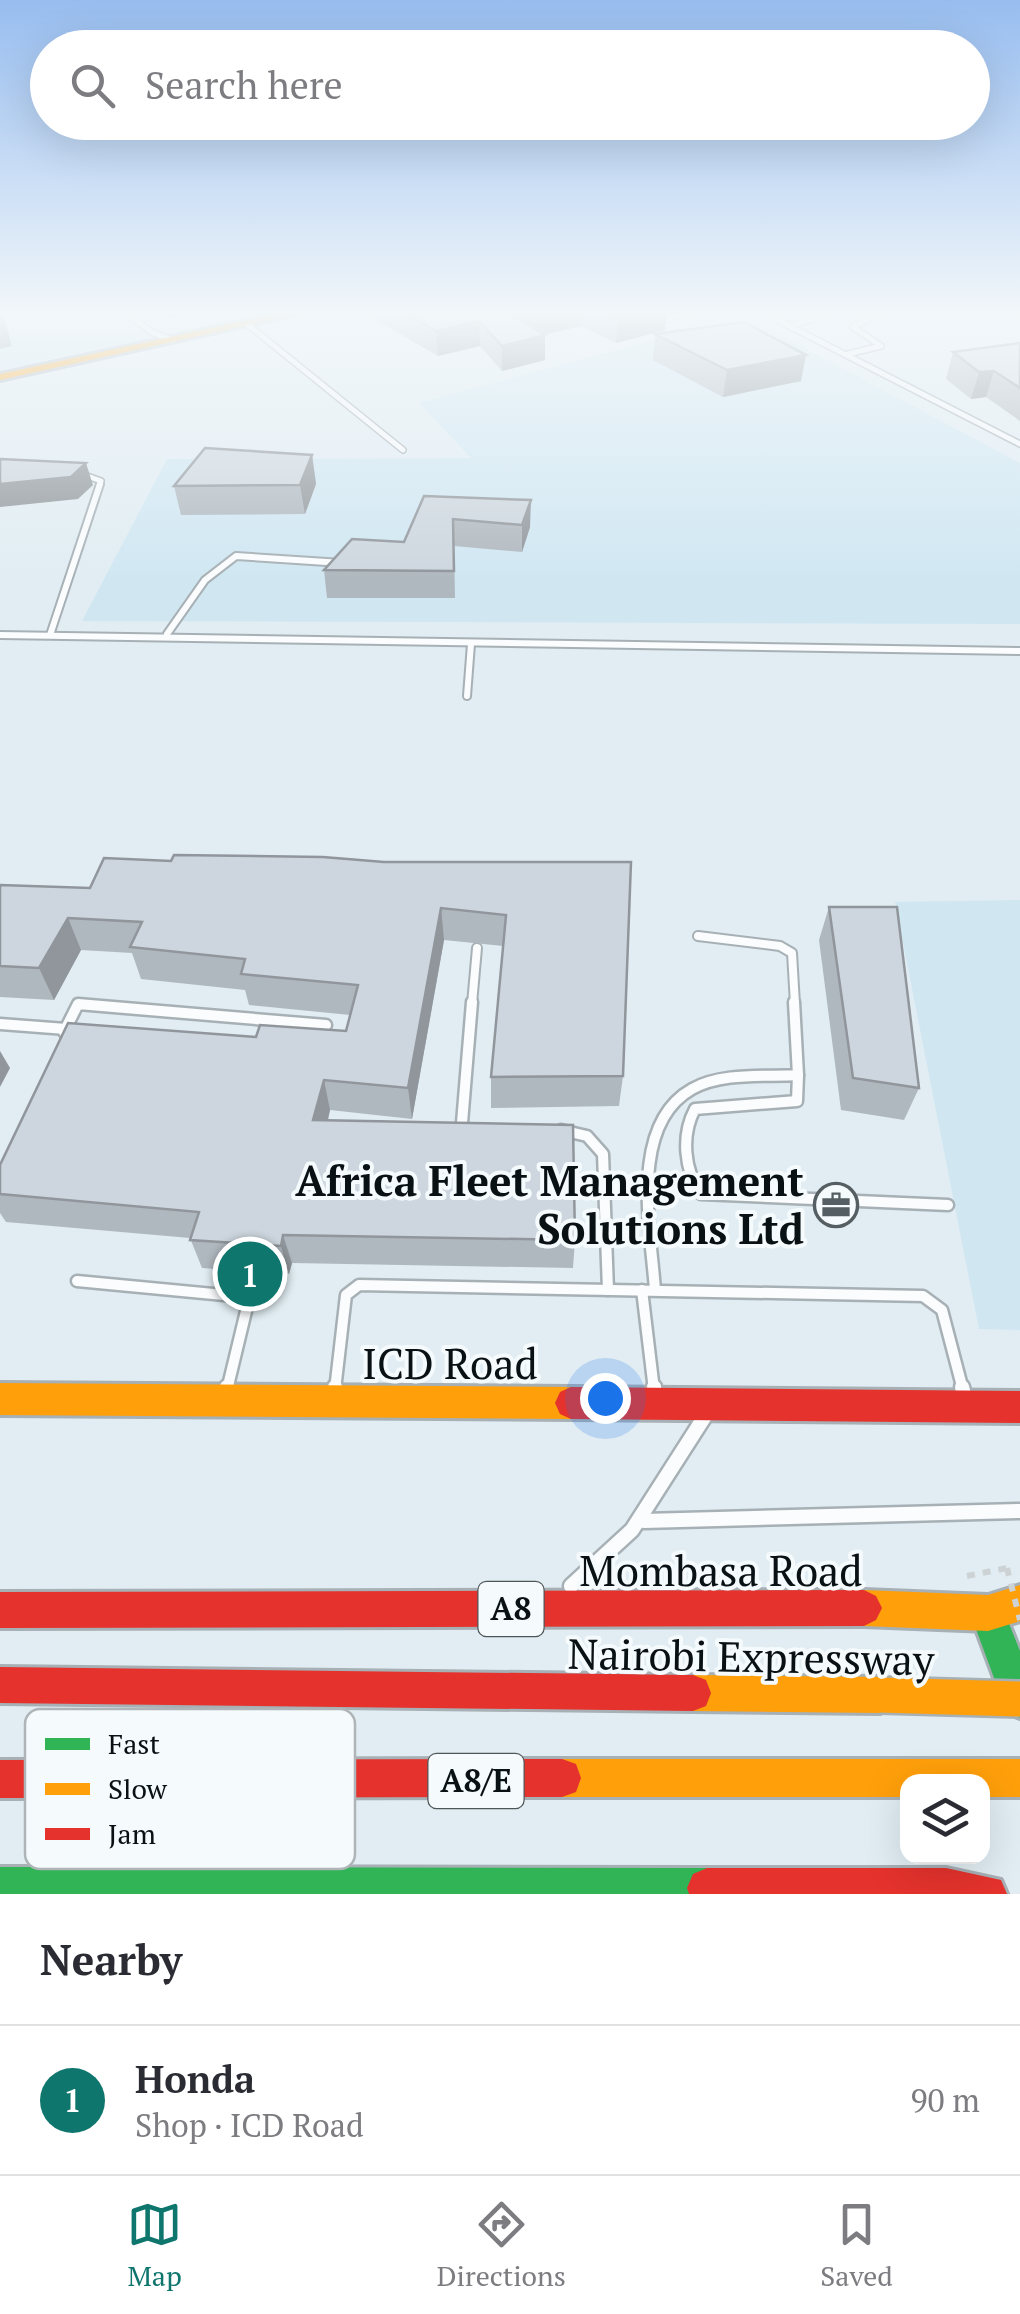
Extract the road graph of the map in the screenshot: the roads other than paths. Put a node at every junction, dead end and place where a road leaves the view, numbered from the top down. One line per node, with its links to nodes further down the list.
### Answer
1 (344, 402): 4 (lane)
2 (939, 402): 3 (lane)
3 (1020, 444)
4 (403, 450)
5 (72, 472): 9 (lane)
6 (344, 563): 7 (lane)
7 (167, 634): 9 (lane); 10 (lane)
8 (0, 635): 9 (lane)
9 (50, 635)
10 (471, 644): 11 (lane); 12 (lane)
11 (1020, 651)
12 (467, 696)
13 (698, 936): 19 (lane)
14 (477, 948): 23 (lane)
15 (0, 1024): 17 (lane)
16 (326, 1025): 17 (lane)
17 (66, 1029): 18 (lane)
18 (58, 1046)
19 (798, 1075): 24 (lane); 27 (lane)
20 (540, 1132): 26 (lane)
21 (480, 1136): 23 (lane)
22 (442, 1138): 23 (lane)
23 (461, 1138)
24 (948, 1205)
25 (78, 1281): 29 (lane)
26 (608, 1290): 27 (lane); 30 (lane)
27 (648, 1290): 31 (lane); 33 (lane)
28 (0, 1399): 29 (main road, ICD Road)
29 (224, 1400): 30 (main road, ICD Road)
30 (334, 1401): 31 (main road, ICD Road)
31 (656, 1403): 32 (main road, ICD Road)
32 (712, 1404): 33 (main road, ICD Road); 36 (lane)
33 (967, 1406): 34 (main road, ICD Road)
34 (1020, 1406)
35 (1020, 1510): 36 (lane)
36 (644, 1521): 38 (lane)
37 (1020, 1603): 40 (main road, Mombasa Road / A8)
38 (540, 1608): 39 (main road, Mombasa Road / A8); 40 (main road, Mombasa Road / A8)
39 (0, 1610)
40 (988, 1613): 42 (main road)
41 (0, 1685): 42 (main road, Nairobi Expressway, bridge)
42 (1020, 1699)
43 (0, 1778): 44 (main road, A8/E)
44 (25, 1778)
45 (1020, 1778): 46 (main road, A8/E)
46 (355, 1779)
47 (0, 1886): 48 (main road)
48 (987, 1894)

